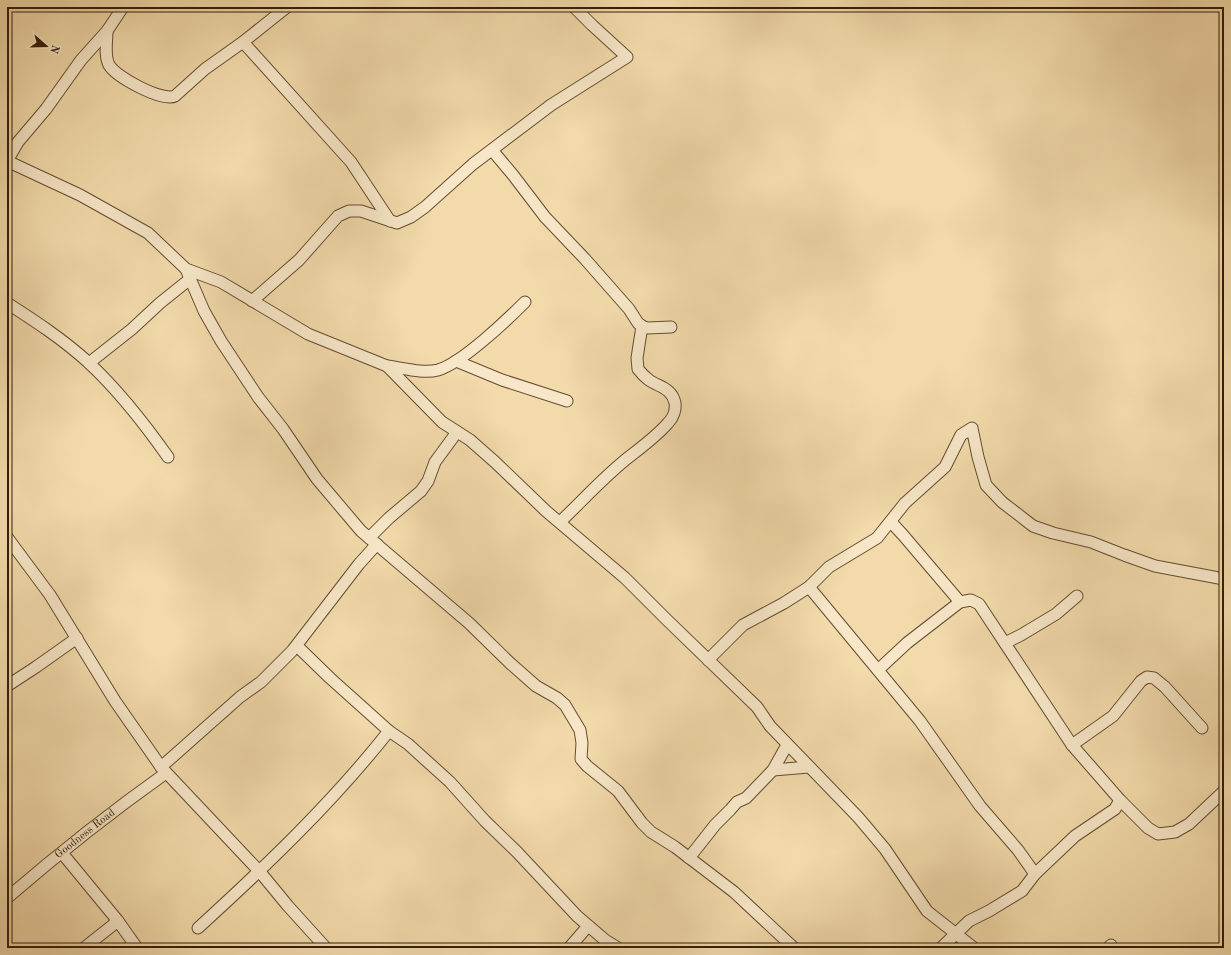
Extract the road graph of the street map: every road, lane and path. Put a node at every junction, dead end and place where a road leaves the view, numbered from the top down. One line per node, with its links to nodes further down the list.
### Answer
1 (287, 7): 5 (street)
2 (574, 7): 6 (street)
3 (121, 8): 4 (street)
4 (107, 31): 5 (street); 7 (street)
5 (243, 42): 8 (street)
6 (492, 150): 8 (street); 13 (street)
7 (7, 161): 9 (street)
8 (390, 221): 10 (street)
9 (188, 274): 10 (street); 16 (street); 24 (street)
10 (252, 301): 17 (street)
11 (525, 302): 15 (street)
12 (7, 303): 16 (street)
13 (642, 326): 14 (street); 21 (street)
14 (671, 327)
15 (456, 361): 17 (street); 18 (street)
16 (89, 364): 20 (street)
17 (387, 366): 19 (street)
18 (567, 401)
19 (457, 432): 21 (street); 24 (street, Goodness Road)
20 (168, 457)
21 (560, 522): 32 (street)
22 (891, 522): 25 (street); 26 (street); 28 (street)
23 (7, 537): 29 (street)
24 (373, 541): 31 (street, Goodness Road); 45 (street)
25 (1224, 579)
26 (809, 587): 32 (street); 33 (street)
27 (1077, 596): 30 (street)
28 (960, 602): 30 (street); 33 (street)
29 (77, 638): 34 (street); 40 (street)
30 (1005, 643): 38 (street)
31 (297, 646): 36 (street); 40 (street, Goodness Road)
32 (708, 660): 37 (street)
33 (878, 670): 47 (street)
34 (7, 686)
35 (1202, 728): 38 (street)
36 (389, 731): 46 (street); 50 (street)
37 (787, 745): 39 (street); 41 (street)
38 (1072, 745): 43 (street)
39 (808, 767): 41 (street); 52 (street)
40 (163, 770): 44 (street, Goodness Road); 46 (street)
41 (773, 770): 45 (street)
42 (1224, 791): 43 (street)
43 (1120, 800): 47 (street)
44 (62, 853): 48 (street, Goodness Road); 49 (street)
45 (689, 858): 58 (street)
46 (260, 872): 51 (street); 55 (street)
47 (1035, 874): 52 (street)
48 (7, 898)
49 (118, 921): 53 (street); 54 (street)
50 (588, 926): 56 (street); 57 (street)
51 (198, 928)
52 (955, 934): 59 (street); 60 (street)
53 (84, 948)
54 (137, 948)
55 (326, 948)
56 (569, 948)
57 (618, 948)
58 (794, 948)
59 (941, 948)
60 (974, 948)

